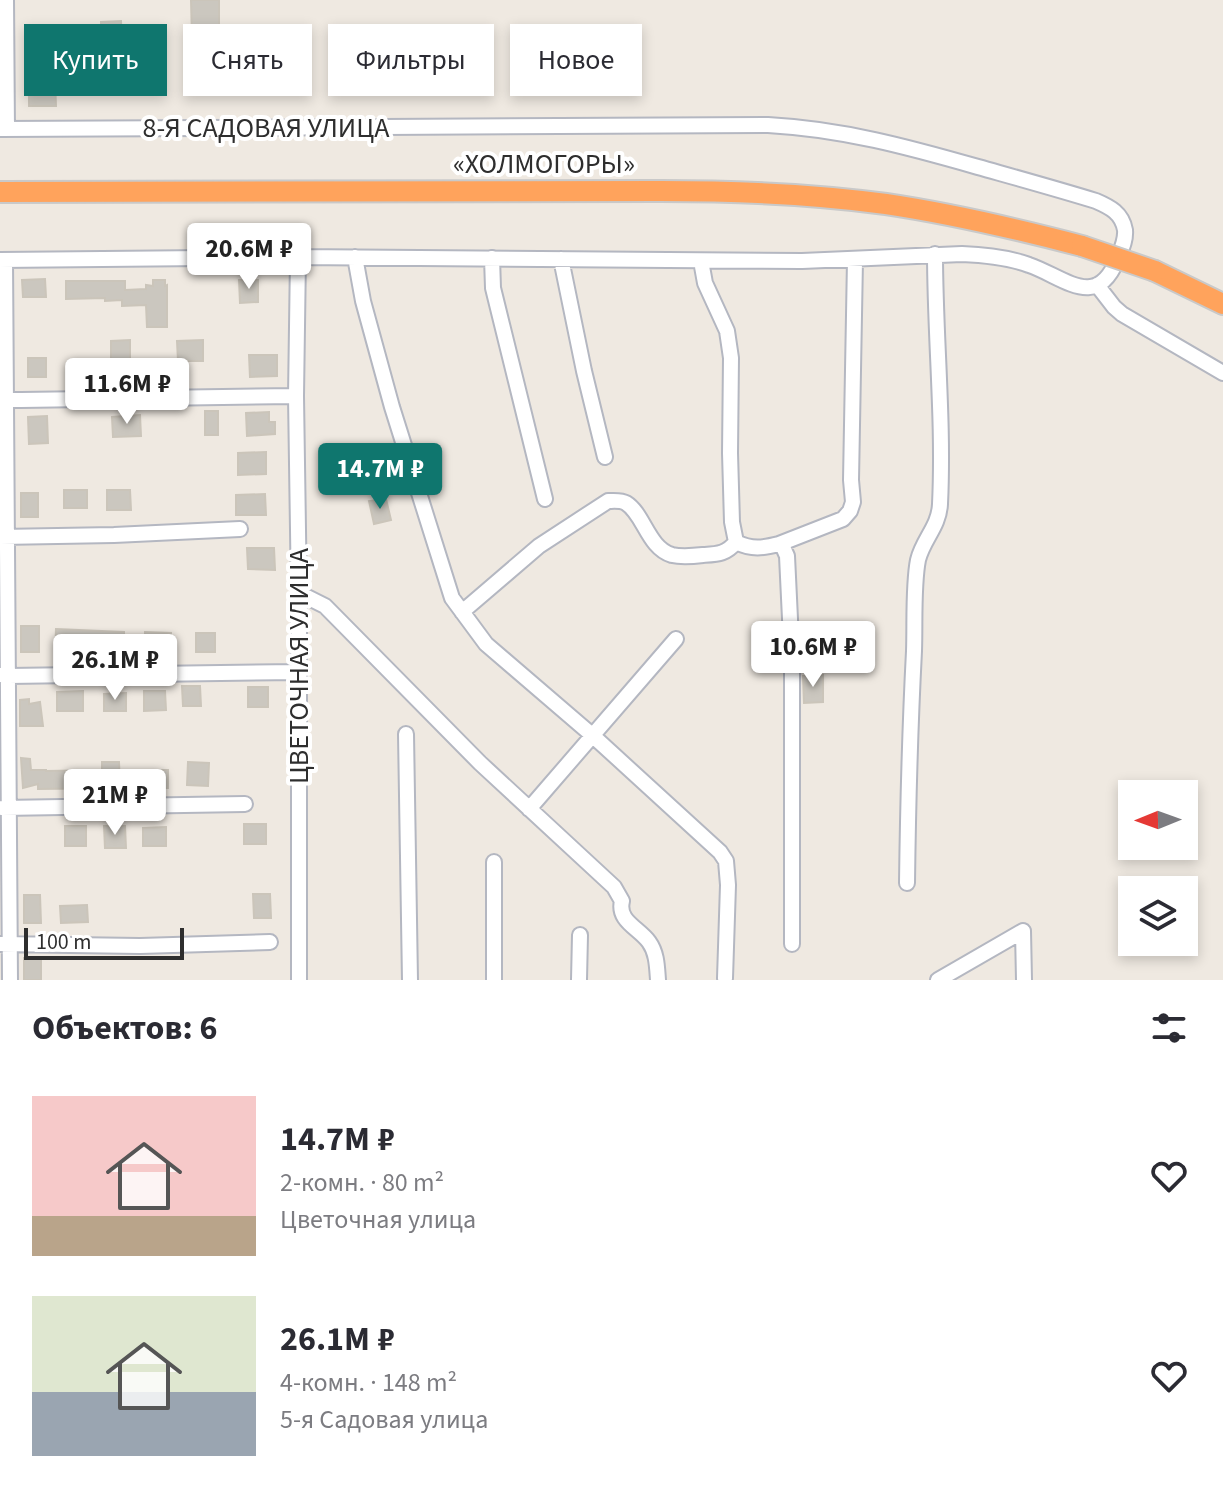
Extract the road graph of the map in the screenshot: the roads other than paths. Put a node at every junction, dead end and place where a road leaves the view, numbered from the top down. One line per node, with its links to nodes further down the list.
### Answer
1 (6, 0): 2 (street)
2 (4, 129): 12 (street, 8-Я САДОВАЯ УЛИЦА)
3 (0, 192): 13 (highway, «ХОЛМОГОРЫ», bridge)
4 (935, 254): 10 (street); 12 (street); 34 (street)
5 (298, 257): 6 (street); 9 (street); 15 (street, ЦВЕТОЧНАЯ УЛИЦА)
6 (355, 257): 7 (street); 24 (street)
7 (492, 258): 8 (street); 18 (street)
8 (561, 259): 11 (street); 17 (street)
9 (3, 260): 16 (street)
10 (855, 260): 11 (street); 22 (street)
11 (701, 261): 21 (street)
12 (1097, 285): 14 (street)
13 (1223, 301)
14 (1223, 373)
15 (296, 396): 16 (street); 23 (street, ЦВЕТОЧНАЯ УЛИЦА)
16 (4, 398): 20 (street)
17 (605, 457)
18 (545, 499)
19 (240, 529): 20 (street)
20 (4, 537): 27 (street)
21 (736, 542): 22 (street); 24 (street)
22 (779, 544): 38 (street)
23 (299, 597): 26 (street, ЦВЕТОЧНАЯ УЛИЦА); 32 (street)
24 (462, 612): 29 (street)
25 (676, 639): 29 (street)
26 (298, 672): 27 (street); 41 (street, ЦВЕТОЧНАЯ УЛИЦА)
27 (4, 676): 31 (street)
28 (406, 734): 42 (street)
29 (592, 735): 32 (street); 39 (street)
30 (245, 804): 31 (street)
31 (5, 808): 37 (street)
32 (529, 809): 45 (street)
33 (494, 862): 43 (street)
34 (907, 883)
35 (580, 935): 44 (street)
36 (270, 942): 37 (street)
37 (5, 944): 40 (street)
38 (792, 944)
39 (725, 978)
40 (10, 980)
41 (299, 980)
42 (410, 980)
43 (494, 980)
44 (579, 980)
45 (658, 980)
46 (938, 980): 47 (street)
47 (1024, 980)

